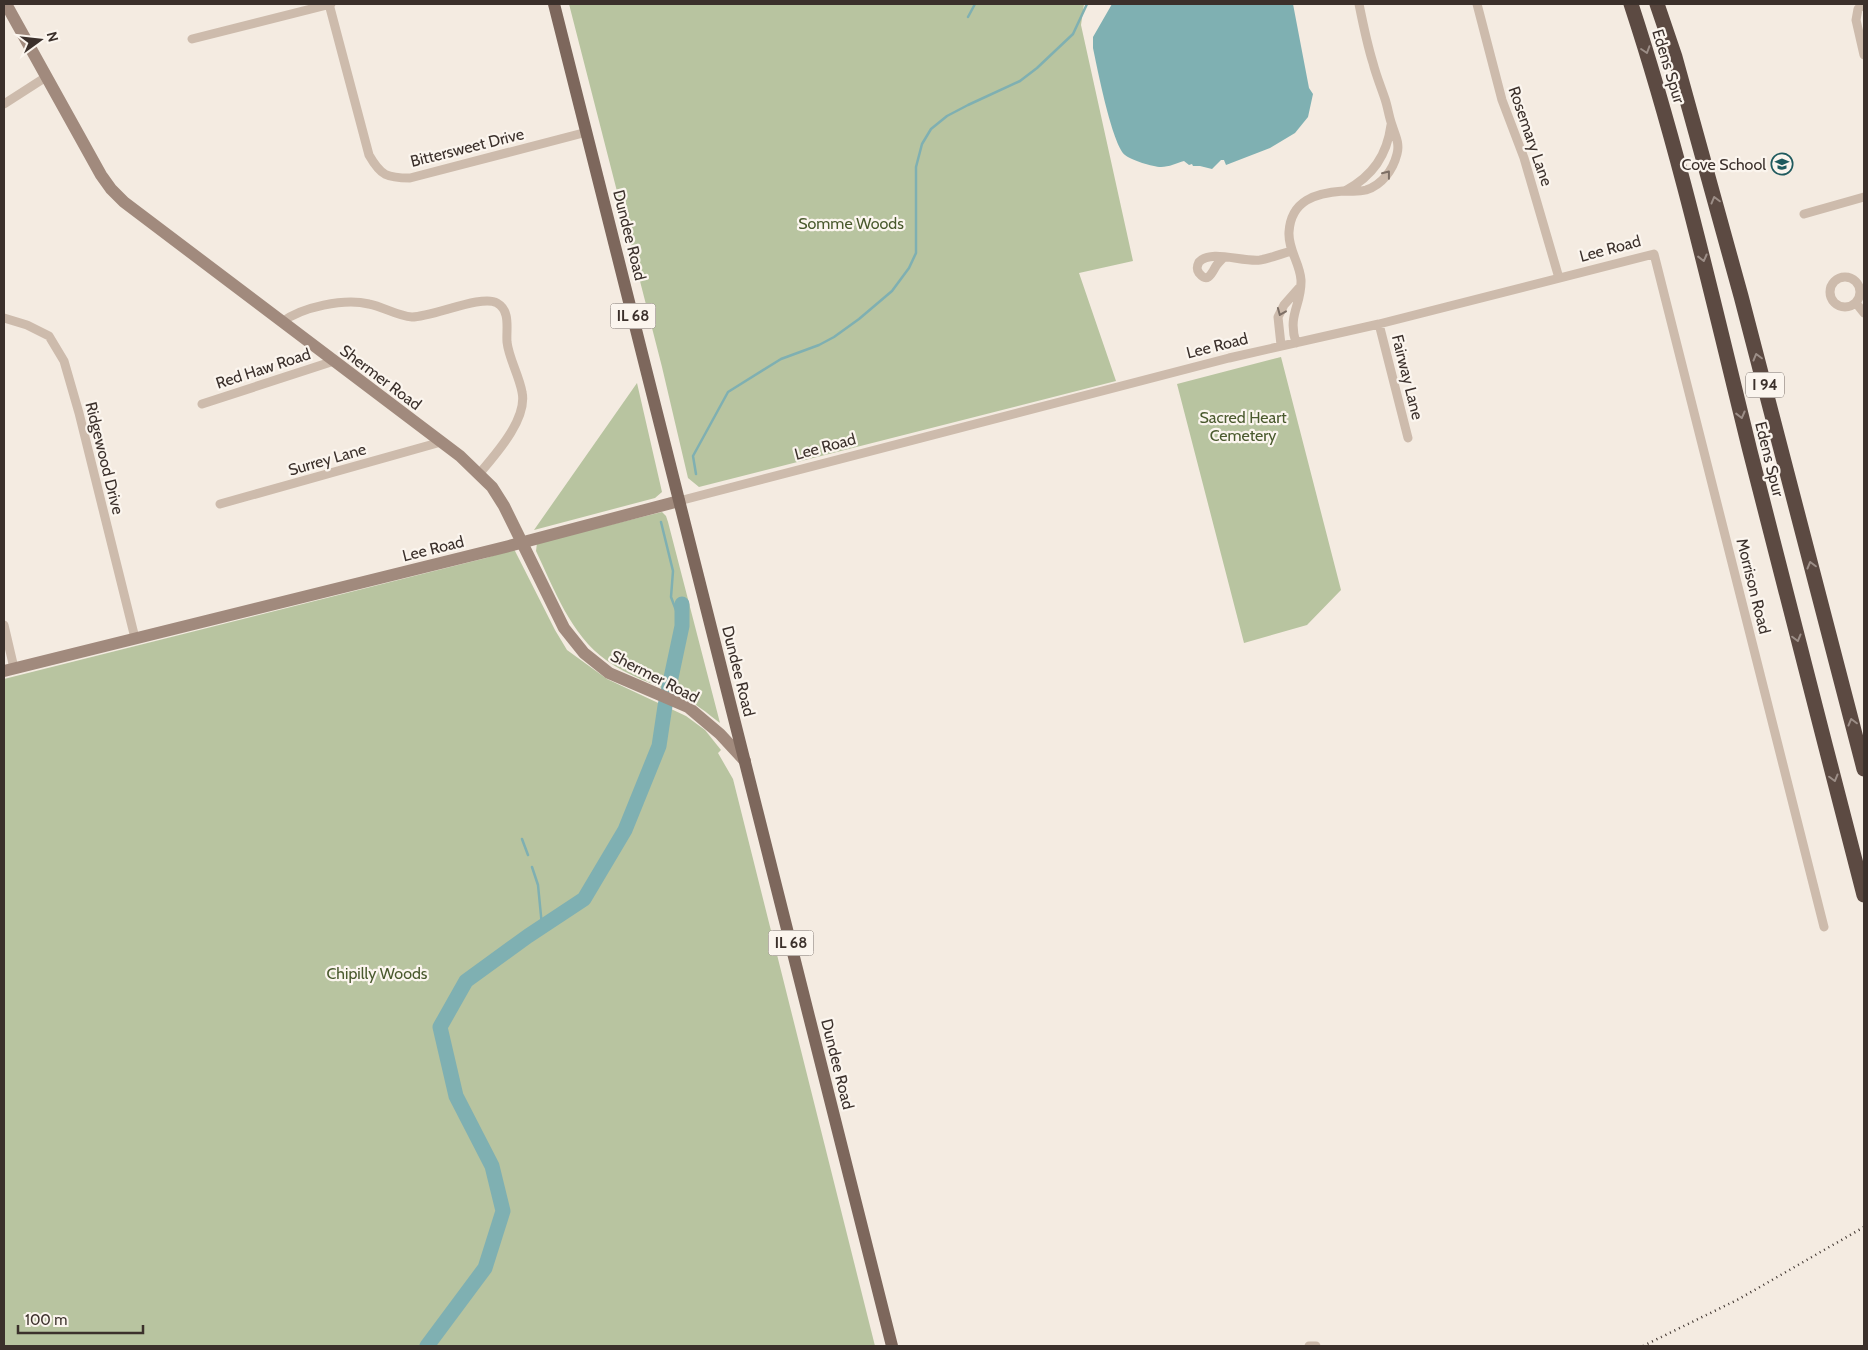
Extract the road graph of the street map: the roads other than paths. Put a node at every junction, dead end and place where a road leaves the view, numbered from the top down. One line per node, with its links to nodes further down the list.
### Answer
1 (6, 4): 11 (main road, Shermer Road)
2 (330, 4): 9 (street); 14 (street, Bittersweet Drive)
3 (554, 4): 14 (main road, Dundee Road / IL 68)
4 (1359, 4): 13 (street)
5 (1477, 4): 21 (street, Rosemary Lane)
6 (1631, 4): 43 (highway, Edens Spur / I 94, one-way to 43)
7 (1657, 4): 42 (highway, Edens Spur / I 94, one-way to 7)
8 (1861, 7): 10 (street)
9 (192, 39)
10 (1864, 56)
11 (46, 77): 12 (street); 26 (main road, Shermer Road)
12 (4, 104)
13 (1391, 124): 15 (street); 15 (street, one-way to 13)
14 (587, 132): 35 (main road, Dundee Road / IL 68)
15 (1345, 191): 18 (street)
16 (1864, 198): 17 (street)
17 (1804, 214)
18 (1292, 251): 20 (street); 22 (street)
19 (1654, 254): 21 (street, Lee Road); 44 (street, Morrison Road)
20 (1224, 257)
21 (1559, 278): 27 (street, Lee Road)
22 (1301, 285): 28 (street); 29 (street, one-way to 29)
23 (1856, 303): 24 (street)
24 (1864, 313)
25 (4, 318): 39 (street, Ridgewood Drive)
26 (282, 322): 30 (main road, Shermer Road); 34 (street)
27 (1379, 324): 28 (street, Lee Road); 32 (street, Fairway Lane)
28 (1296, 343): 29 (street, Lee Road)
29 (1281, 345): 35 (street, Lee Road)
30 (334, 361): 31 (street, Red Haw Road); 33 (main road, Shermer Road)
31 (202, 404)
32 (1408, 438)
33 (441, 442): 34 (main road, Shermer Road); 36 (street, Surrey Lane)
34 (479, 474): 37 (main road, Shermer Road)
35 (679, 501): 37 (main road, Lee Road); 41 (main road, Dundee Road / IL 68)
36 (220, 504)
37 (523, 542): 39 (main road, Lee Road); 41 (main road, Shermer Road)
38 (4, 625): 40 (street)
39 (135, 638): 40 (main road, Lee Road)
40 (9, 670)
41 (745, 761): 45 (main road, Dundee Road / IL 68)
42 (1864, 769)
43 (1864, 895)
44 (1824, 927)
45 (892, 1346)
46 (1309, 1346): 47 (street)
47 (1316, 1346)

